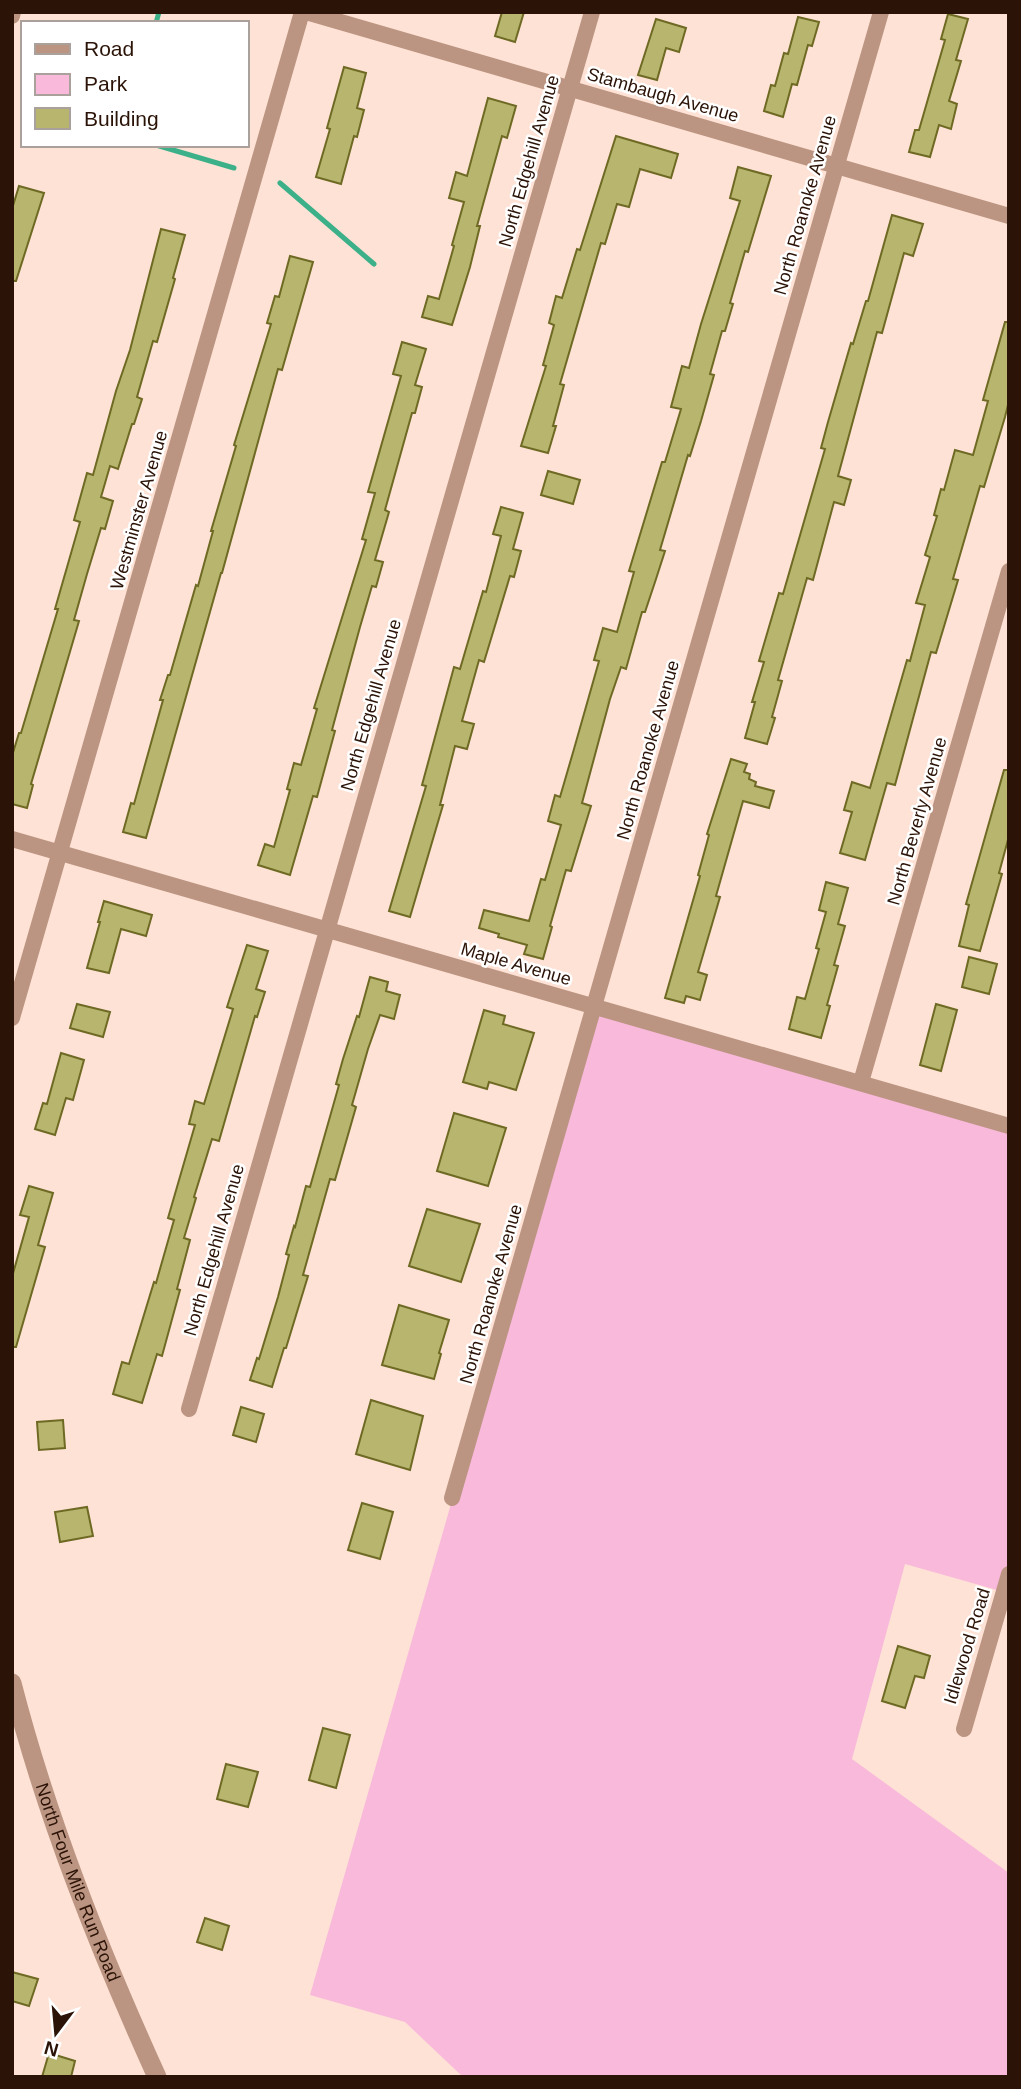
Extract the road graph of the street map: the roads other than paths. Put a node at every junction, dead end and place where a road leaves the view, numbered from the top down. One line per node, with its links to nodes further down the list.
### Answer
1 (304, 12): 4 (street, Stambaugh Avenue); 9 (street, Westminster Avenue)
2 (592, 12): 4 (street, North Edgehill Avenue)
3 (881, 12): 5 (street, North Roanoke Avenue)
4 (570, 89): 5 (street, Stambaugh Avenue); 10 (street, North Edgehill Avenue)
5 (836, 166): 6 (street, Stambaugh Avenue); 11 (street, North Roanoke Avenue)
6 (1009, 216)
7 (1009, 571): 13 (street, North Beverly Avenue)
8 (12, 839): 9 (street, Maple Avenue)
9 (60, 852): 10 (street, Maple Avenue); 12 (street, Westminster Avenue)
10 (327, 929): 11 (street, Maple Avenue); 15 (street, North Edgehill Avenue)
11 (594, 1006): 13 (street, Maple Avenue); 16 (street, North Roanoke Avenue)
12 (12, 1018)
13 (861, 1082): 14 (street, Maple Avenue)
14 (1009, 1126)
15 (189, 1409)
16 (452, 1498)
17 (1009, 1574): 19 (street, Idlewood Road)
18 (12, 1683): 20 (street, North Four Mile Run Road)
19 (964, 1729)
20 (157, 2077)

